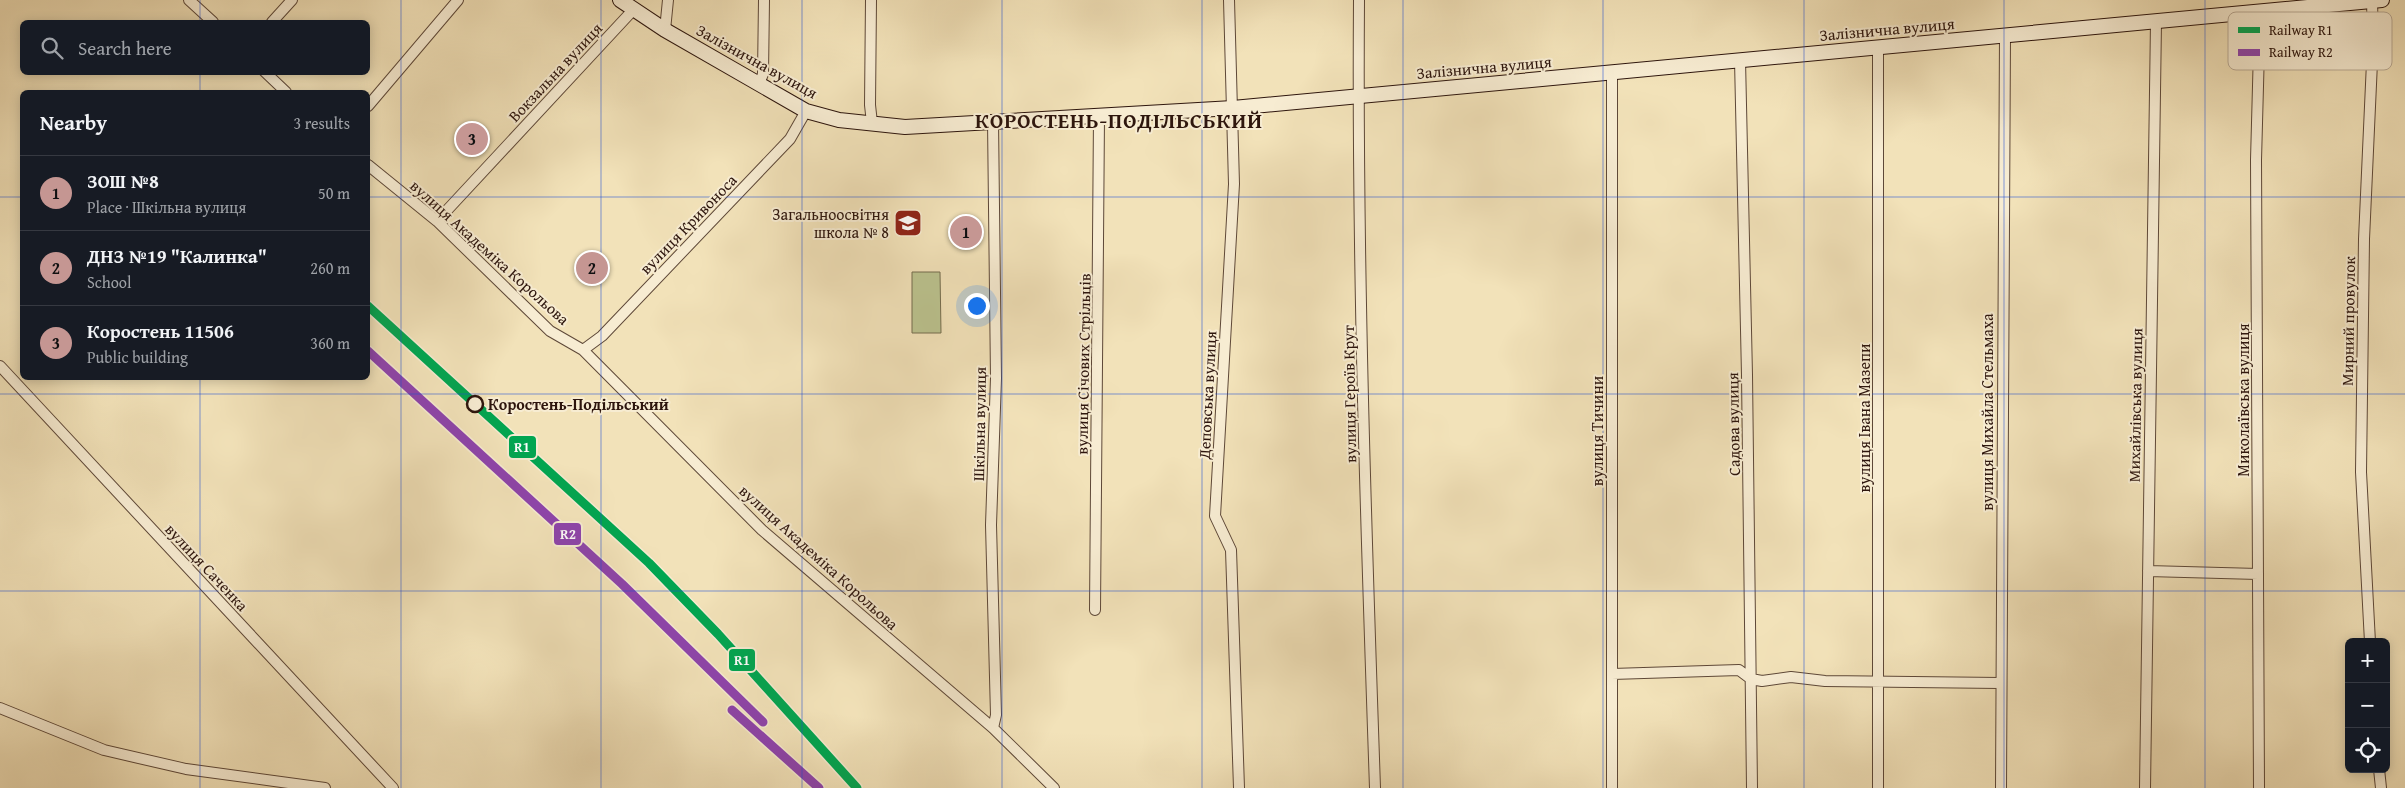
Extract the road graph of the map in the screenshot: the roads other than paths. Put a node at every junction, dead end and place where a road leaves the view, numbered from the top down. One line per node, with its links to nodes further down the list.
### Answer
1 (189, 0): 11 (street)
2 (292, 0): 16 (street)
3 (458, 0): 29 (street)
4 (620, 0): 12 (street, Залізнична вулиця)
5 (668, 0): 18 (street)
6 (764, 0): 26 (street)
7 (871, 0): 34 (street)
8 (1229, 0): 30 (street, Деповська вулиця)
9 (1359, 0): 28 (street, вулиця Героїв Крут)
10 (2377, 0): 13 (street, Залізнична вулиця)
11 (198, 4): 15 (street)
12 (634, 9): 18 (street, Залізнична вулиця); 36 (street, Вокзальна вулиця)
13 (2260, 12)
14 (2228, 15): 17 (street, Залізнична вулиця)
15 (211, 20)
16 (274, 20)
17 (2156, 22): 19 (street, Залізнична вулиця); 39 (street, Михайлівська вулиця)
18 (665, 30): 26 (street, Залізнична вулиця)
19 (2005, 36): 20 (street, Залізнична вулиця); 46 (street, вулиця Михайла Стельмаха)
20 (1878, 48): 21 (street, Залізнична вулиця); 45 (street, вулиця Івана Мазепи)
21 (1740, 60): 24 (street, Залізнична вулиця); 44 (street, Садова вулиця)
22 (2258, 70): 40 (street, Миколаївська вулиця)
23 (2372, 70): 42 (street, Мирний провулок)
24 (1612, 73): 28 (street, Залізнична вулиця); 43 (street, вулиця Тичини)
25 (268, 75): 27 (street)
26 (758, 84): 31 (street, Залізнична вулиця)
27 (284, 90)
28 (1358, 96): 30 (street, Залізнична вулиця); 54 (street, вулиця Героїв Крут)
29 (370, 104)
30 (1233, 108): 32 (street, Залізнична вулиця); 53 (street, Деповська вулиця)
31 (806, 111): 34 (street, Залізнична вулиця); 37 (street, вулиця Кривоноса)
32 (1099, 117): 33 (street, Залізнична вулиця); 41 (street, вулиця Січових Стрільців)
33 (993, 121): 34 (street, Залізнична вулиця); 48 (street, Шкільна вулиця)
34 (872, 123)
35 (370, 167): 36 (street, вулиця Академіка Корольова)
36 (437, 221): 37 (street, вулиця Академіка Корольова)
37 (583, 350): 48 (street, вулиця Академіка Корольова)
38 (0, 366): 51 (street, вулиця Саченка)
39 (2148, 571): 40 (street); 59 (street, Михайлівська вулиця)
40 (2258, 574): 60 (street, Миколаївська вулиця)
41 (1095, 610)
42 (2370, 638)
43 (1612, 674): 44 (street); 55 (street, вулиця Тичини)
44 (1751, 679): 45 (street); 56 (street, Садова вулиця)
45 (1878, 681): 46 (street); 57 (street, вулиця Івана Мазепи)
46 (2000, 683): 58 (street, вулиця Михайла Стельмаха)
47 (0, 708): 50 (street)
48 (993, 728): 52 (street, вулиця Академіка Корольова)
49 (2379, 773): 61 (street)
50 (325, 788)
51 (393, 788)
52 (1054, 788)
53 (1239, 788)
54 (1375, 788)
55 (1612, 788)
56 (1752, 788)
57 (1878, 788)
58 (2001, 788)
59 (2145, 788)
60 (2259, 788)
61 (2380, 788)

